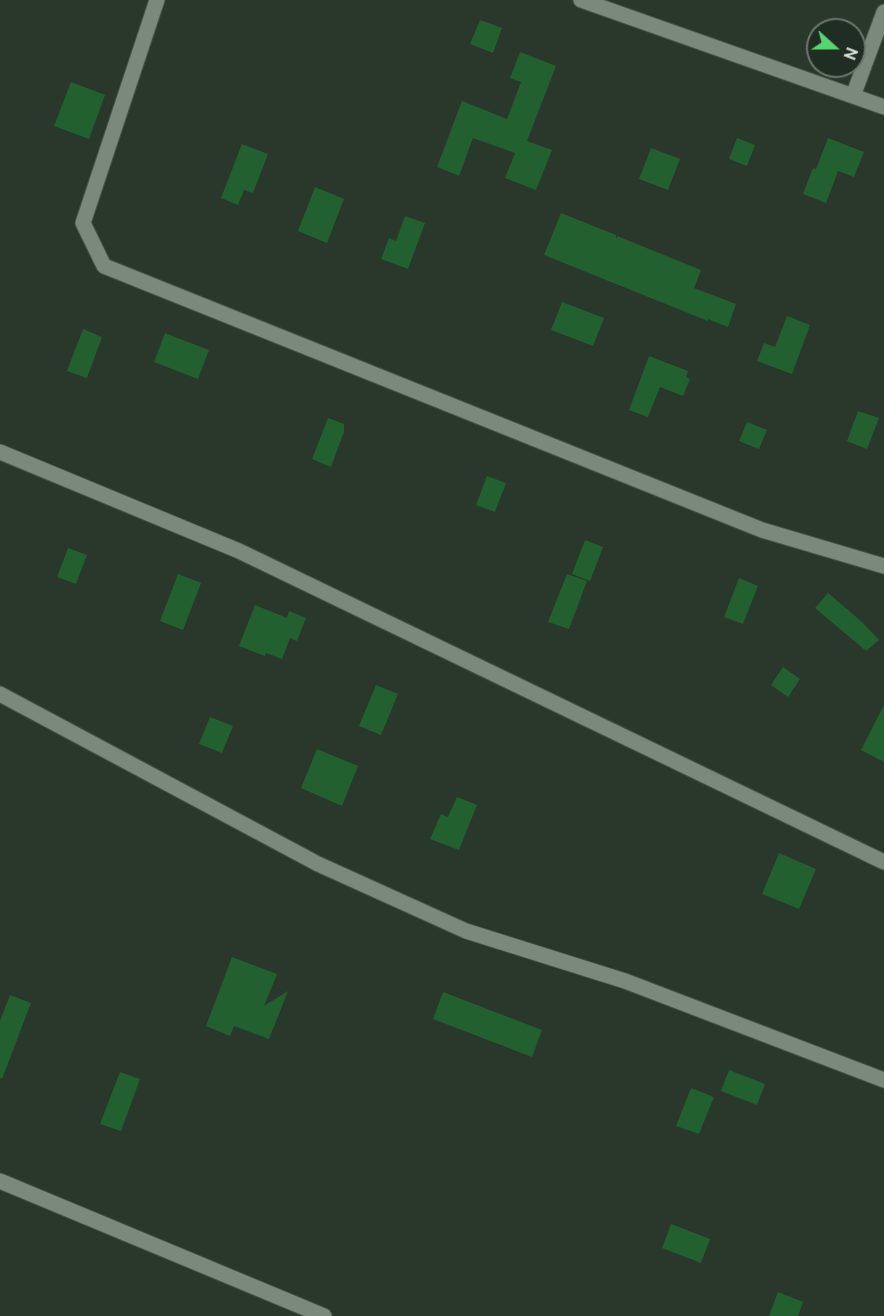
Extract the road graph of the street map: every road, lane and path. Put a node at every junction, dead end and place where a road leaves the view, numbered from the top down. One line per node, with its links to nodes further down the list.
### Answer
1 (158, 0): 7 (street)
2 (581, 0): 4 (street)
3 (884, 12): 4 (street)
4 (853, 96): 5 (street)
5 (884, 107)
6 (0, 452): 9 (street)
7 (884, 566)
8 (0, 694): 10 (street)
9 (884, 862)
10 (884, 1080)
11 (0, 1181): 12 (street)
12 (324, 1316)

